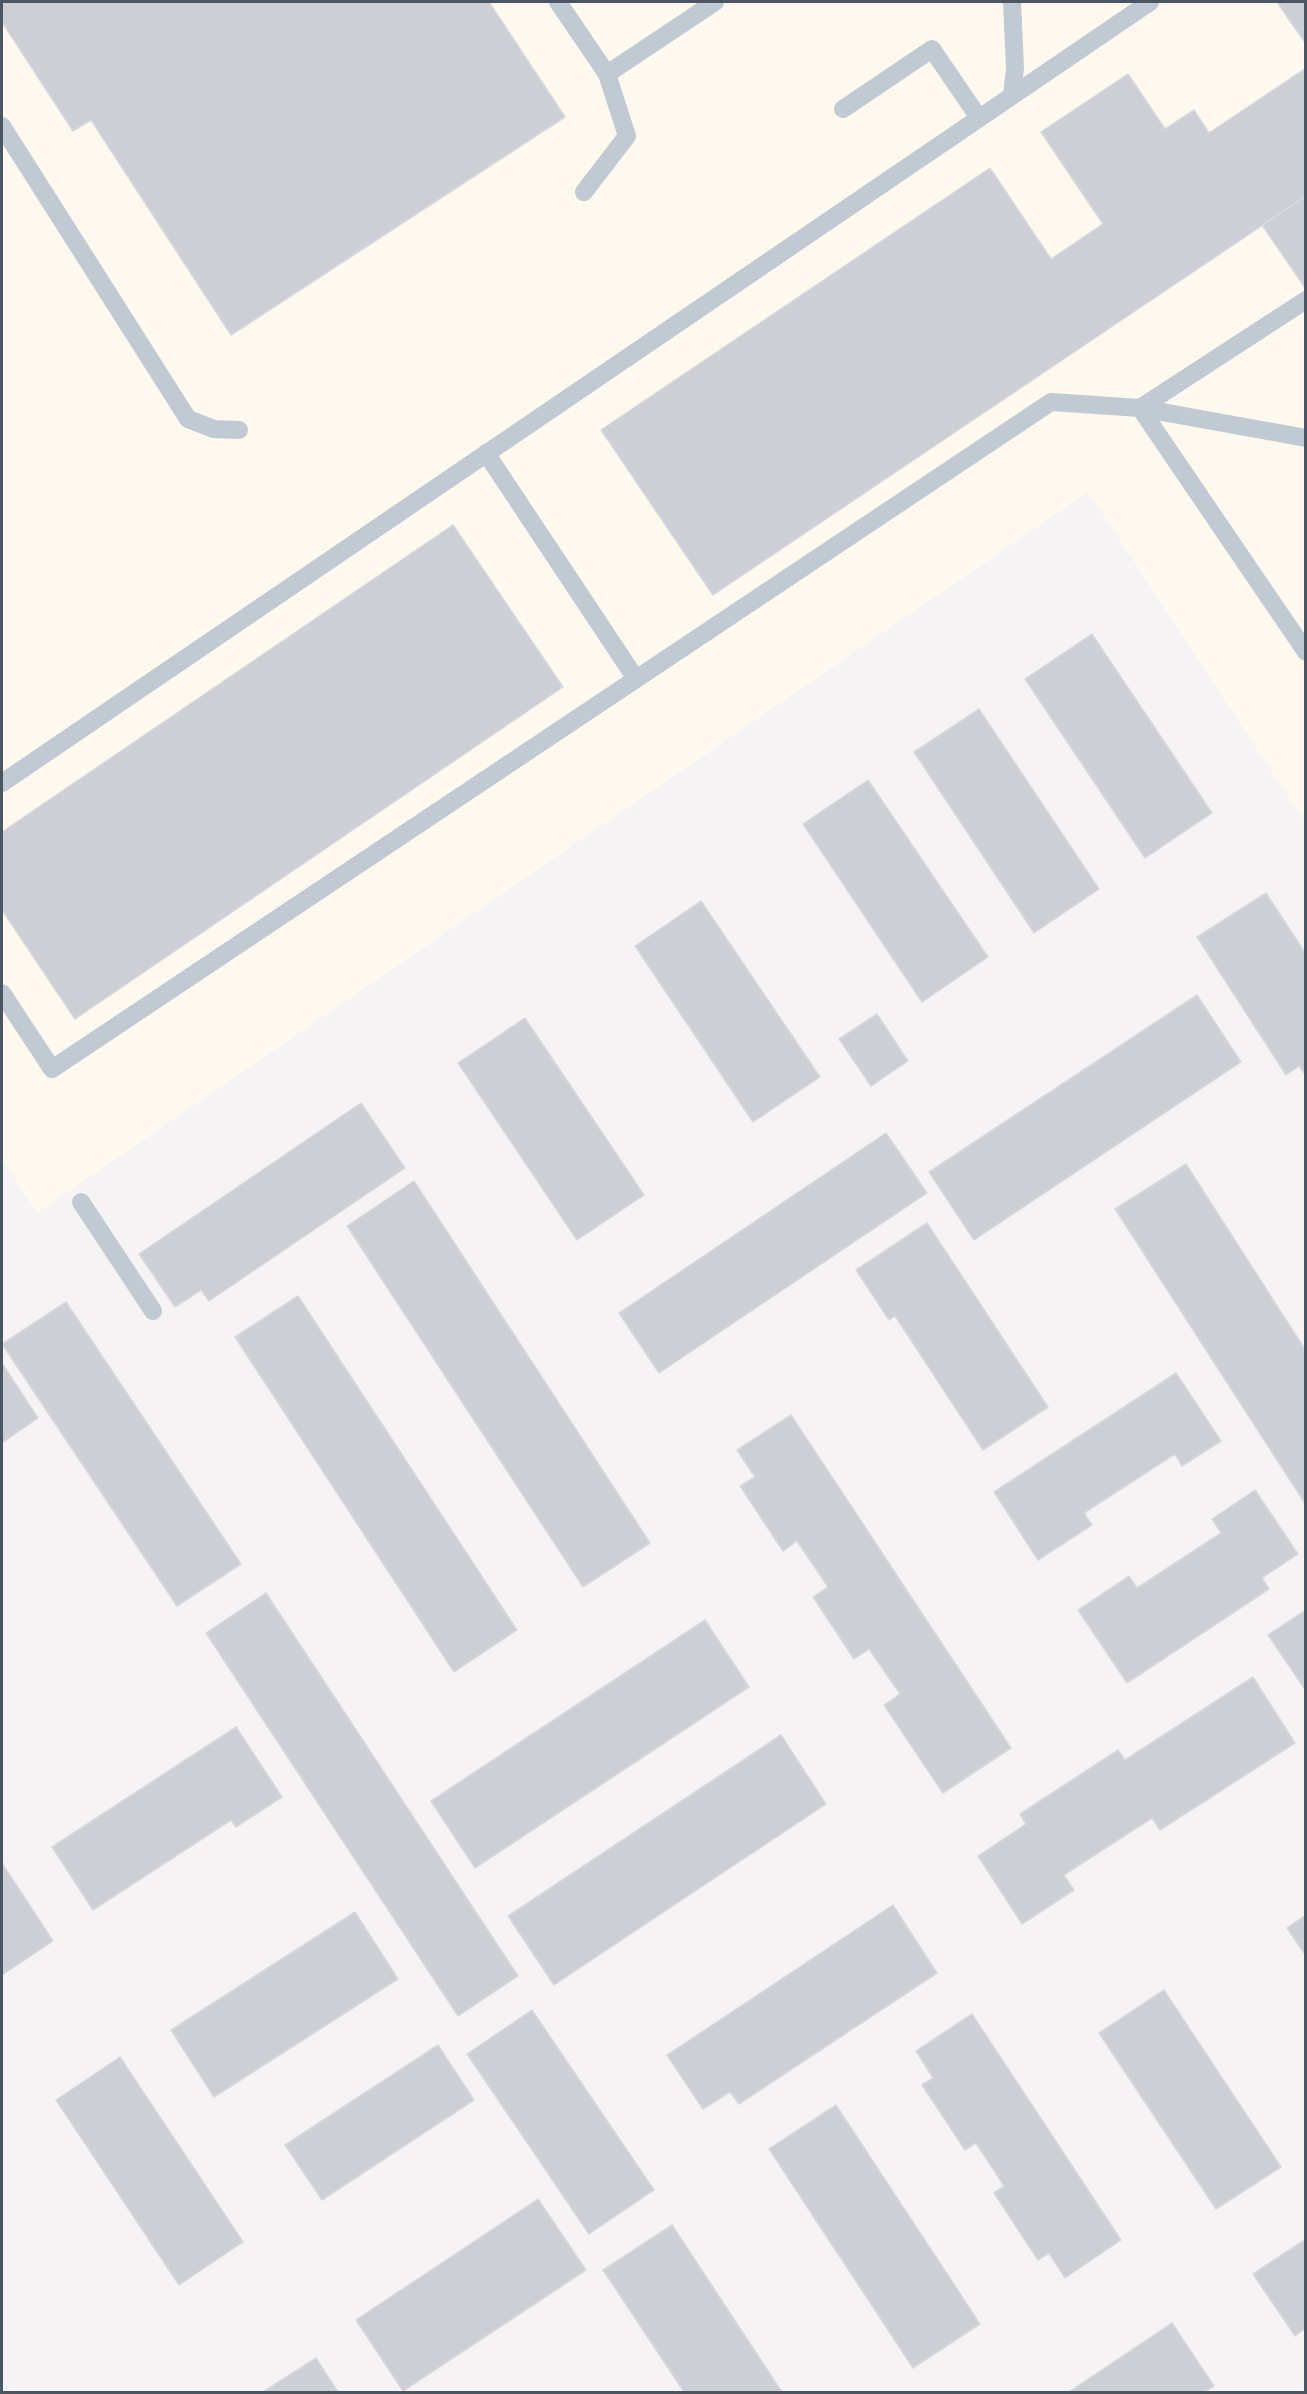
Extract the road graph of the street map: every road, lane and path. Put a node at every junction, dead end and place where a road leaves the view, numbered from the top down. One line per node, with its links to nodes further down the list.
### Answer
1 (558, 2): 5 (lane)
2 (715, 2): 5 (lane)
3 (1012, 2): 6 (lane)
4 (1150, 2): 6 (lane)
5 (607, 74): 10 (lane)
6 (1012, 96): 8 (lane)
7 (843, 109): 8 (lane)
8 (979, 118): 15 (lane)
9 (2, 126): 13 (lane)
10 (584, 192)
11 (1305, 300): 12 (lane)
12 (1140, 408): 14 (lane); 16 (lane); 17 (lane)
13 (239, 429)
14 (1305, 438)
15 (486, 453): 17 (lane); 18 (lane)
16 (1305, 652)
17 (636, 679): 19 (lane)
18 (2, 783)
19 (2, 993)
20 (81, 1202): 21 (lane)
21 (153, 1311)

